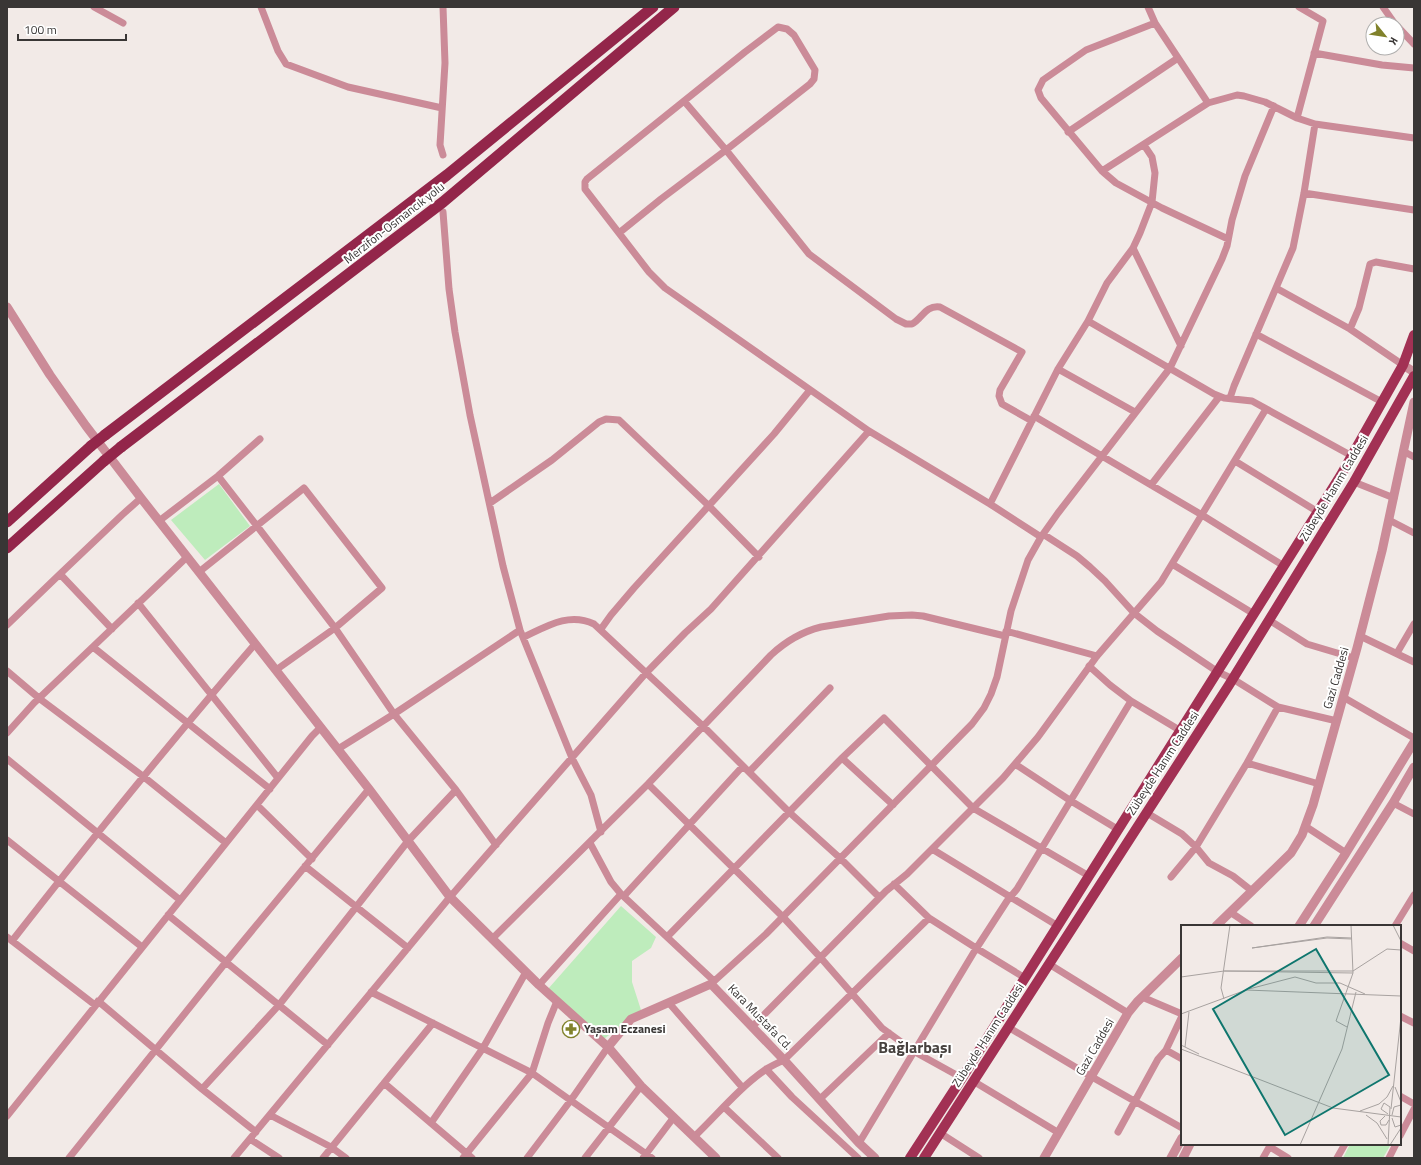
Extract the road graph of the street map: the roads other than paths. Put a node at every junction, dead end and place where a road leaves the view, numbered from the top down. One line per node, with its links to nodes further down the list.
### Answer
1 (94, 7): 10 (street)
2 (261, 7): 20 (street)
3 (443, 7): 20 (street)
4 (653, 7): 76 (highway, Merzifon-Osmancık yolu, bridge)
5 (674, 7): 80 (highway, Merzifon-Osmancık yolu, bridge)
6 (1148, 7): 11 (street)
7 (1299, 7): 14 (street)
8 (1383, 7): 9 (street)
9 (1390, 16)
10 (123, 23)
11 (1155, 23): 15 (street); 23 (street)
12 (1405, 34): 13 (street)
13 (1414, 44)
14 (1314, 53): 16 (street); 21 (street)
15 (1178, 58): 18 (street); 23 (street)
16 (1414, 68)
17 (684, 101): 26 (street); 26 (street); 33 (street)
18 (1208, 102): 19 (street); 25 (street)
19 (1274, 106): 21 (street); 34 (street)
20 (442, 108): 27 (street)
21 (1297, 118): 22 (street)
22 (1315, 124): 24 (street); 29 (street)
23 (1068, 132): 28 (street)
24 (1414, 138)
25 (1144, 145): 28 (street); 30 (street)
26 (726, 150): 33 (street); 56 (street)
27 (443, 155)
28 (1102, 172): 30 (street)
29 (1304, 193): 31 (street); 37 (street)
30 (1152, 202): 34 (street); 35 (street)
31 (1414, 210)
32 (443, 212): 69 (street)
33 (620, 233): 49 (street)
34 (1228, 239): 43 (street)
35 (1133, 248): 39 (street); 43 (street)
36 (1414, 269): 40 (street)
37 (1276, 288): 40 (street); 41 (street)
38 (7, 307): 67 (street)
39 (1088, 321): 45 (street); 46 (street)
40 (1350, 329): 44 (street)
41 (1256, 334): 51 (street); 52 (street)
42 (1414, 335): 44 (main road)
43 (1181, 346): 45 (street)
44 (1403, 365): 47 (street); 52 (main road)
45 (1170, 368): 50 (street); 55 (street)
46 (1058, 369): 55 (street); 56 (street)
47 (1414, 372)
48 (1414, 376): 65 (main road, Zübeyde Hanım Caddesi)
49 (810, 390): 57 (street); 71 (street)
50 (1219, 396): 51 (street); 66 (street)
51 (1230, 398): 54 (street)
52 (1382, 402): 61 (main road)
53 (1414, 402): 59 (street, Gazi Caddesi)
54 (1266, 409): 61 (street); 63 (street)
55 (1135, 412): 60 (street)
56 (1033, 418): 60 (street); 70 (street)
57 (869, 431): 70 (street); 82 (street)
58 (260, 439): 64 (street)
59 (1403, 451): 62 (street); 68 (street, Gazi Caddesi)
60 (1102, 455): 66 (street); 79 (street)
61 (1352, 456): 72 (main road)
62 (1414, 457)
63 (1235, 461): 72 (street); 73 (street)
64 (218, 476): 75 (street); 77 (street)
65 (1354, 482): 68 (street); 90 (main road, Zübeyde Hanım Caddesi)
66 (1151, 485): 73 (street)
67 (140, 498): 75 (street); 86 (street)
68 (1394, 498): 74 (street, Gazi Caddesi)
69 (490, 503): 71 (street); 96 (street)
70 (990, 504): 79 (street)
71 (709, 506): 82 (street); 95 (street)
72 (1318, 512): 84 (main road)
73 (1202, 515): 83 (street); 84 (street)
74 (1389, 520): 78 (street); 98 (street, Gazi Caddesi)
75 (159, 521): 81 (street)
76 (7, 522)
77 (258, 526): 85 (street); 93 (street); 93 (street)
78 (1414, 533)
79 (1042, 535): 88 (street); 97 (street)
80 (7, 548)
81 (187, 557): 85 (street); 87 (street)
82 (759, 557): 109 (street)
83 (1172, 564): 88 (street); 89 (street)
84 (1284, 566): 89 (main road)
85 (199, 572): 99 (street)
86 (60, 574): 92 (street); 94 (street)
87 (138, 603): 94 (street); 112 (street)
88 (1134, 613): 102 (street); 108 (street)
89 (1254, 614): 108 (main road)
90 (1269, 620): 103 (street); 110 (main road, Zübeyde Hanım Caddesi)
91 (1414, 624): 101 (street)
92 (7, 625)
93 (335, 628): 106 (street); 117 (street)
94 (112, 629): 100 (street)
95 (601, 630): 96 (street); 109 (street)
96 (522, 634): 117 (street); 127 (street)
97 (1006, 634): 102 (street); 121 (street); 132 (street)
98 (1360, 636): 101 (street); 103 (street, Gazi Caddesi)
99 (255, 644): 106 (street); 112 (street)
100 (93, 647): 114 (street); 119 (street)
101 (1397, 653): 104 (street)
102 (1097, 656): 105 (street)
103 (1354, 658): 113 (street, Gazi Caddesi)
104 (1414, 662)
105 (1089, 666): 115 (street); 131 (street)
106 (276, 670): 120 (street)
107 (7, 672): 114 (street)
108 (1218, 672): 110 (street); 122 (main road)
109 (646, 673): 121 (street); 127 (street)
110 (1233, 679): 116 (street); 148 (main road, Zübeyde Hanım Caddesi)
111 (830, 688): 134 (street)
112 (211, 695): 119 (street); 136 (street)
113 (1343, 697): 118 (street, Gazi Caddesi); 124 (street)
114 (40, 698): 123 (street); 135 (street)
115 (1131, 701): 122 (street); 142 (street)
116 (1278, 706): 118 (street); 130 (street)
117 (394, 714): 126 (street); 141 (street)
118 (1336, 721): 138 (street, Gazi Caddesi)
119 (187, 723): 135 (street); 139 (street)
120 (321, 727): 126 (street); 136 (street)
121 (704, 727): 134 (street); 137 (street)
122 (1181, 731): 152 (main road)
123 (7, 733)
124 (1414, 738)
125 (1414, 742): 163 (street)
126 (338, 749): 140 (street)
127 (572, 758): 154 (street); 159 (street)
128 (842, 758): 132 (street); 145 (street); 147 (street)
129 (7, 759): 153 (street)
130 (1247, 763): 138 (street); 160 (street)
131 (1015, 764): 142 (street); 146 (street)
132 (932, 766): 145 (street); 146 (street)
133 (1414, 767): 143 (street)
134 (746, 769): 147 (street); 150 (street)
135 (144, 777): 153 (street); 157 (street)
136 (278, 778): 139 (street)
137 (648, 784): 150 (street); 154 (street)
138 (1319, 784): 151 (street, Gazi Caddesi)
139 (270, 789): 144 (street)
140 (369, 789): 156 (street); 164 (street)
141 (456, 790): 156 (street); 159 (street)
142 (1070, 801): 152 (street); 162 (street)
143 (1393, 803): 149 (street); 187 (street)
144 (257, 805): 157 (street); 164 (street)
145 (893, 805): 165 (street)
146 (973, 808): 161 (street); 162 (street)
147 (788, 812): 165 (street); 167 (street)
148 (1147, 813): 160 (street); 201 (main road, Zübeyde Hanım Caddesi)
149 (1414, 814)
150 (690, 826): 167 (street); 173 (street)
151 (1305, 826): 163 (street); 172 (street, Gazi Caddesi)
152 (1118, 830): 168 (main road)
153 (97, 832): 170 (street); 178 (street)
154 (601, 832): 158 (street)
155 (7, 840): 170 (street)
156 (408, 841): 175 (street); 179 (street)
157 (226, 843): 178 (street)
158 (590, 843): 173 (street); 192 (street)
159 (496, 845): 175 (street)
160 (1196, 847): 169 (street); 172 (street)
161 (932, 849): 171 (street); 177 (street)
162 (1042, 849): 168 (street); 177 (street)
163 (1346, 853): 186 (street)
164 (312, 859): 166 (street)
165 (840, 859): 176 (street); 182 (street)
166 (305, 866): 179 (street); 200 (street)
167 (733, 868): 182 (street); 190 (street)
168 (1089, 876): 189 (main road)
169 (1171, 877)
170 (59, 881): 191 (street); 194 (street)
171 (894, 884): 176 (street); 183 (street)
172 (1252, 891): 180 (street, Gazi Caddesi)
173 (623, 895): 190 (street); 205 (street)
174 (1414, 895): 188 (street)
175 (450, 897): 192 (street); 195 (street)
176 (879, 897): 198 (street)
177 (1010, 898): 189 (street); 196 (street)
178 (180, 900): 181 (street)
179 (355, 907): 195 (street); 212 (street)
180 (1230, 912): 184 (street, Gazi Caddesi); 185 (street)
181 (168, 915): 194 (street); 200 (street)
182 (782, 917): 198 (street); 204 (street)
183 (929, 918): 196 (street); 207 (street)
184 (1217, 925)
185 (1250, 925)
186 (1300, 925)
187 (1315, 925)
188 (1396, 925)
189 (1058, 926): 203 (main road)
190 (667, 936): 204 (street)
191 (8, 939): 211 (street)
192 (492, 939): 202 (street)
193 (1401, 944): 197 (street)
194 (142, 947): 211 (street)
195 (408, 948): 206 (street)
196 (976, 948): 203 (street); 227 (street)
197 (1414, 951)
198 (820, 957): 207 (street); 219 (street)
199 (1181, 959): 208 (street, Gazi Caddesi)
200 (226, 962): 212 (street); 226 (street)
201 (1049, 964): 213 (street); 220 (main road, Zübeyde Hanım Caddesi)
202 (526, 972): 205 (street); 224 (street)
203 (1025, 978): 233 (main road)
204 (713, 982): 210 (street, Kara Mustafa Cd.); 219 (street, Kara Mustafa Cd.)
205 (539, 985): 209 (street)
206 (371, 992): 217 (street); 222 (street)
207 (852, 994): 221 (street); 229 (street)
208 (1142, 997): 213 (street, Gazi Caddesi); 214 (street)
209 (557, 1002): 223 (street); 231 (street)
210 (669, 1002): 223 (street, Kara Mustafa Cd.); 237 (street)
211 (97, 1003): 226 (street); 247 (street)
212 (279, 1005): 222 (street); 238 (street)
213 (1128, 1013): 232 (street, Gazi Caddesi)
214 (1181, 1015)
215 (1401, 1016): 218 (street)
216 (1181, 1017): 225 (street)
217 (433, 1023): 224 (street); 235 (street)
218 (1414, 1023)
219 (752, 1027): 229 (street, Kara Mustafa Cd.)
220 (1008, 1027): 232 (street); 234 (main road, Zübeyde Hanım Caddesi)
221 (889, 1033): 227 (street); 241 (street)
222 (328, 1044): 246 (street)
223 (608, 1047): 236 (street); 240 (street)
224 (483, 1048): 231 (street); 249 (street)
225 (1166, 1050): 228 (street); 242 (street)
226 (156, 1051): 238 (street); 268 (street)
227 (915, 1052): 233 (street); 260 (street)
228 (1181, 1058)
229 (784, 1060): 230 (street); 241 (street, Kara Mustafa Cd.)
230 (766, 1069): 237 (street); 277 (street)
231 (532, 1073): 240 (street); 267 (street)
232 (1092, 1077): 242 (street); 255 (street, Gazi Caddesi)
233 (962, 1078): 279 (main road)
234 (974, 1081): 254 (main road, Zübeyde Hanım Caddesi); 255 (street)
235 (384, 1083): 249 (street); 265 (street)
236 (641, 1086): 248 (street); 250 (street)
237 (742, 1088): 244 (street)
238 (202, 1089): 252 (street)
239 (1401, 1097): 243 (street)
240 (571, 1100): 250 (street); 273 (street)
241 (820, 1100): 260 (street, Kara Mustafa Cd.)
242 (1136, 1101): 251 (street); 253 (street)
243 (1414, 1104)
244 (724, 1107): 257 (street); 276 (street)
245 (1414, 1109): 256 (street)
246 (270, 1115): 252 (street); 265 (street)
247 (7, 1116)
248 (674, 1117): 257 (street); 266 (street)
249 (431, 1123): 267 (street)
250 (609, 1127): 266 (street); 274 (street)
251 (1181, 1127)
252 (256, 1132): 258 (street)
253 (1118, 1132)
254 (940, 1133): 280 (main road, Zübeyde Hanım Caddesi); 281 (street)
255 (1059, 1133): 282 (street, Gazi Caddesi)
256 (1401, 1134)
257 (694, 1137): 275 (street)
258 (250, 1139): 269 (street); 270 (street)
259 (1181, 1140): 283 (street)
260 (859, 1143): 278 (street, Kara Mustafa Cd.)
261 (1190, 1145): 284 (street)
262 (1271, 1145): 285 (street); 286 (street)
263 (1344, 1145): 287 (street)
264 (1396, 1145): 288 (street)
265 (331, 1147): 271 (street); 272 (street)
266 (647, 1156)
267 (467, 1157)
268 (69, 1158)
269 (234, 1158)
270 (279, 1158)
271 (323, 1158)
272 (346, 1158)
273 (527, 1158)
274 (585, 1158)
275 (716, 1158)
276 (778, 1158)
277 (858, 1158)
278 (874, 1158)
279 (910, 1158)
280 (924, 1158)
281 (979, 1158)
282 (1044, 1158)
283 (1171, 1158)
284 (1183, 1158)
285 (1263, 1158)
286 (1288, 1158)
287 (1337, 1158)
288 (1389, 1158)

